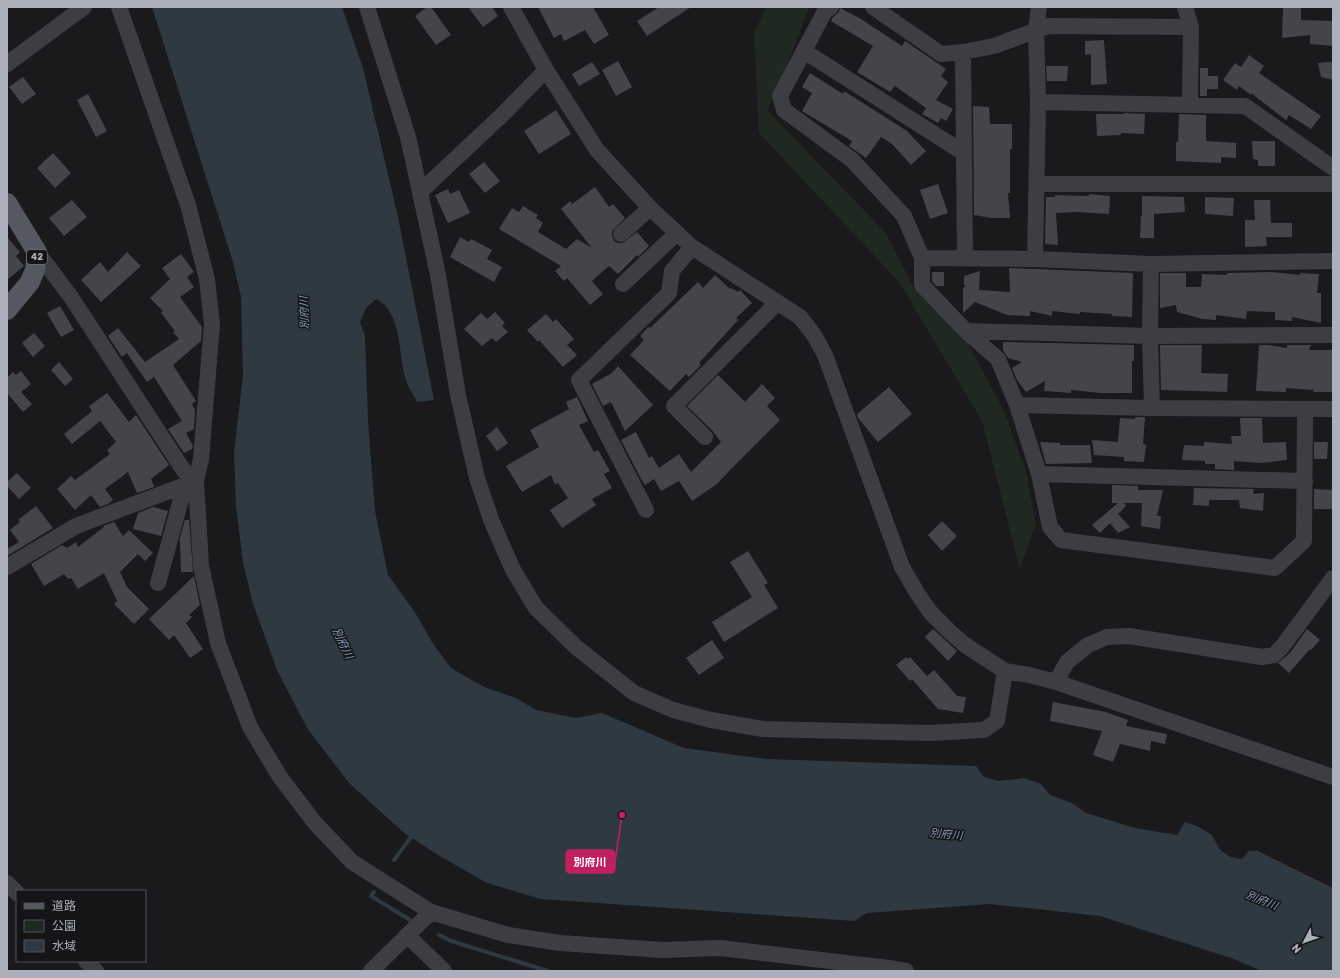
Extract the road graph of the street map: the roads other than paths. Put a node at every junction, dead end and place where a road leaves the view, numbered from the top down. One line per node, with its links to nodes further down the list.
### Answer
1 (84, 7): 13 (street)
2 (119, 7): 46 (street)
3 (367, 7): 21 (street)
4 (511, 7): 14 (street)
5 (831, 7): 11 (street)
6 (873, 7): 12 (street)
7 (1039, 7): 10 (street)
8 (1185, 7): 9 (street)
9 (1191, 27): 10 (street); 16 (street)
10 (1036, 32): 12 (street); 15 (street)
11 (804, 51): 17 (street); 28 (street)
12 (963, 52): 17 (street)
13 (7, 64)
14 (546, 70): 21 (street); 23 (street)
15 (1038, 102): 16 (street); 19 (street)
16 (1190, 104): 18 (street)
17 (964, 153): 29 (street)
18 (1333, 168)
19 (1037, 184): 20 (street); 30 (street)
20 (1333, 184)
21 (420, 192): 51 (street)
22 (7, 203): 27 (main road, 42)
23 (650, 208): 24 (street); 25 (street)
24 (677, 233): 26 (street); 33 (street)
25 (621, 234)
26 (692, 247): 34 (street); 47 (street)
27 (37, 252): 35 (main road, 42); 46 (street)
28 (922, 258): 29 (street); 36 (street)
29 (965, 258): 30 (street)
30 (1035, 259): 32 (street)
31 (1333, 261): 32 (street)
32 (1152, 264): 38 (street)
33 (624, 284)
34 (777, 303): 43 (street); 51 (street)
35 (7, 310)
36 (966, 331): 38 (street); 39 (street)
37 (1333, 335): 38 (street)
38 (1150, 336): 40 (street)
39 (1017, 405): 40 (street); 44 (street)
40 (1152, 408): 41 (street)
41 (1305, 409): 42 (street); 45 (street)
42 (1333, 409)
43 (705, 437)
44 (1039, 474): 45 (street); 45 (street)
45 (1305, 481)
46 (191, 483): 48 (street); 50 (street); 56 (street)
47 (646, 510)
48 (7, 567)
49 (1333, 578): 52 (street)
50 (158, 583)
51 (1005, 671): 52 (street)
52 (1056, 682): 53 (street)
53 (1333, 777)
54 (7, 883): 55 (street)
55 (16, 892)
56 (431, 912): 57 (street); 62 (street)
57 (407, 935): 60 (street); 61 (street)
58 (87, 962): 59 (street)
59 (96, 971)
60 (371, 971)
61 (444, 971)
62 (906, 971)

